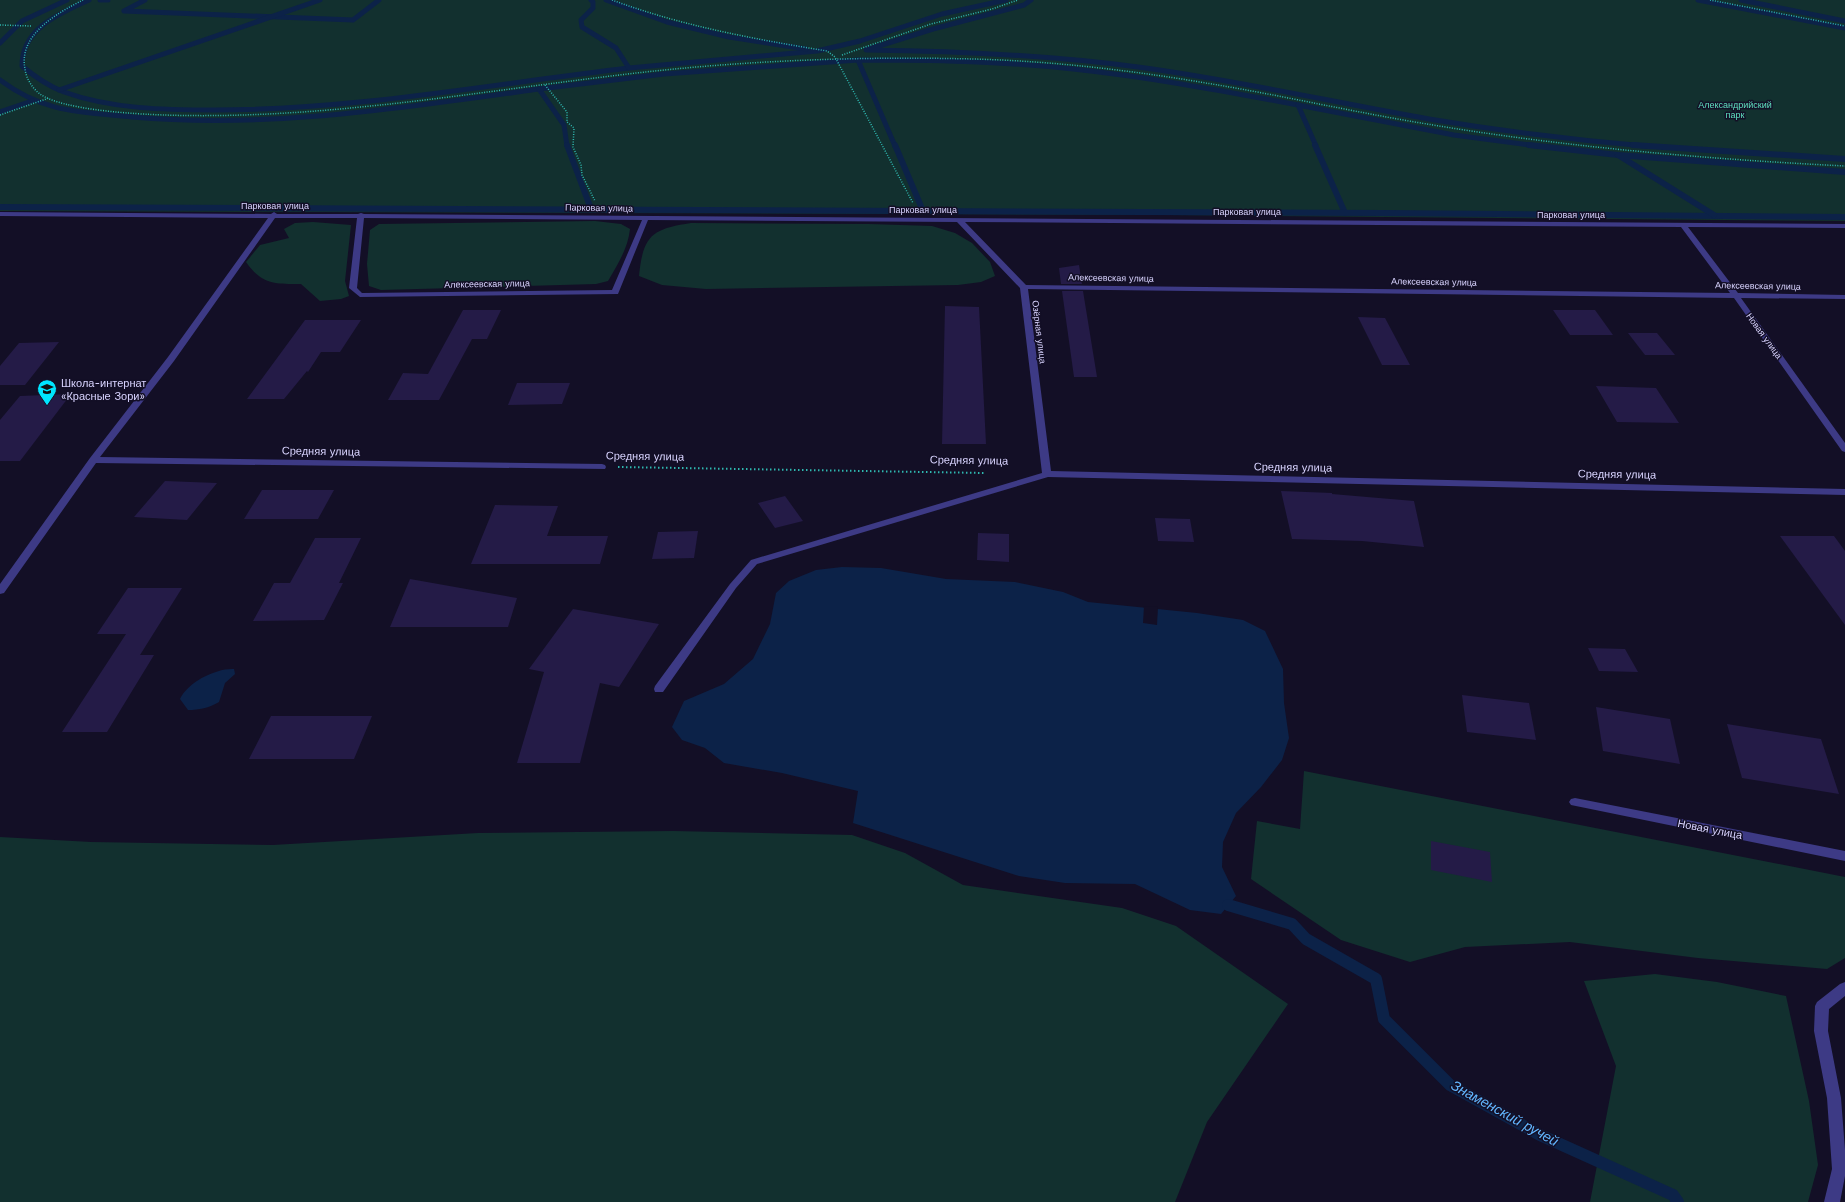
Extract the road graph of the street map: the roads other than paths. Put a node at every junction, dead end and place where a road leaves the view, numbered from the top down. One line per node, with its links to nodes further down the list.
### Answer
1 (0, 214): 2 (street, Парковая улица)
2 (274, 214): 3 (street, Парковая улица); 12 (street)
3 (361, 215): 4 (street, Парковая улица); 4 (street, Алексеевская улица)
4 (646, 218): 5 (street, Парковая улица)
5 (958, 219): 6 (street, Парковая улица); 8 (street, Озёрная улица)
6 (1682, 224): 7 (street, Парковая улица); 9 (street, Новая улица)
7 (1845, 226)
8 (1024, 287): 9 (street, Алексеевская улица); 14 (street, Озёрная улица)
9 (1736, 296): 10 (street, Алексеевская улица); 11 (street, Новая улица)
10 (1845, 297)
11 (1845, 449)
12 (93, 460): 13 (street, Средняя улица); 16 (street)
13 (602, 467)
14 (1047, 474): 15 (street, Средняя улица); 17 (street, Средняя улица)
15 (1845, 492)
16 (0, 591)
17 (659, 689)
18 (1575, 802): 19 (street, Новая улица)
19 (1845, 856)
20 (1845, 988): 21 (street)
21 (1832, 1202)

